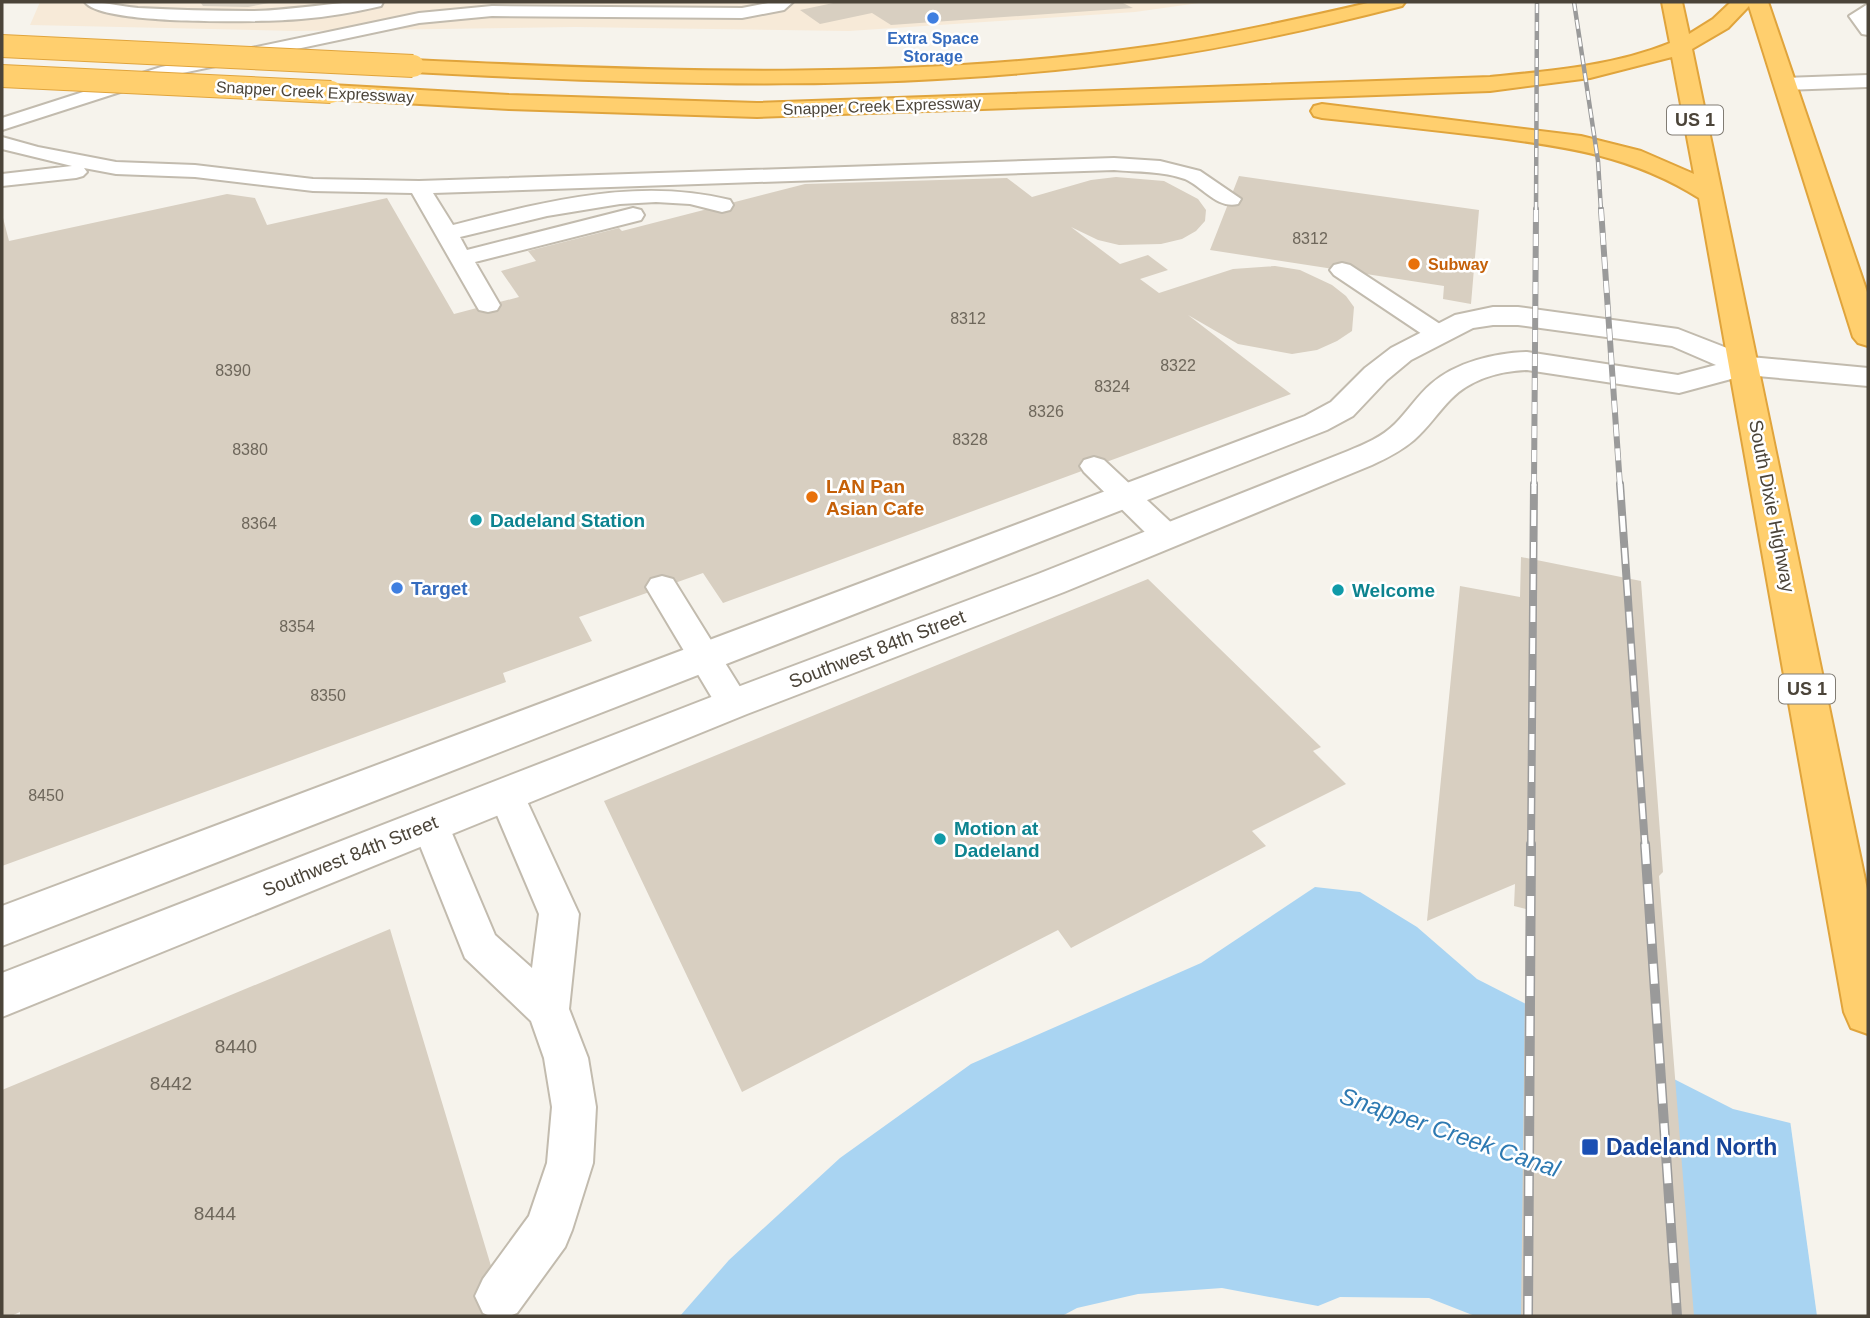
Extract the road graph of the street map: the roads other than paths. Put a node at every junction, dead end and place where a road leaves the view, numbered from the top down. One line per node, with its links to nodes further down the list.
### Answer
1 (93, 2): 2 (lane)
2 (375, 2)
3 (785, 2): 16 (lane)
4 (1395, 2): 10 (highway, Snapper Creek Expressway, bridge)
5 (1671, 2): 11 (highway, South Dixie Highway / US 1)
6 (1742, 2): 11 (highway, Snapper Creek Expressway)
7 (1758, 2): 14 (highway)
8 (1868, 9): 9 (lane)
9 (1868, 30)
10 (2, 46)
11 (1681, 47): 15 (highway, Snapper Creek Expressway); 23 (highway, South Dixie Highway / US 1)
12 (2, 76): 15 (highway, Snapper Creek Expressway, bridge)
13 (1868, 81): 14 (lane)
14 (1784, 84): 29 (highway)
15 (1180, 96): 23 (highway)
16 (2, 124)
17 (2, 143): 19 (lane)
18 (1043, 166): 21 (lane); 22 (lane); 25 (lane)
19 (116, 168): 20 (lane); 22 (lane)
20 (2, 180)
21 (1072, 186)
22 (419, 187): 27 (lane)
23 (1709, 194): 33 (highway, South Dixie Highway / US 1)
24 (700, 198): 26 (lane); 27 (lane); 27 (lane)
25 (1230, 199)
26 (722, 205)
27 (452, 246): 30 (lane)
28 (1342, 270): 31 (lane)
29 (1862, 304): 32 (highway)
30 (488, 306)
31 (1437, 333): 33 (street, Southwest 84th Street); 36 (street, Southwest 84th Street)
32 (1868, 337)
33 (1745, 366): 34 (street, Southwest 84th Street); 37 (street, Southwest 84th Street); 46 (highway, South Dixie Highway / US 1)
34 (1868, 377)
35 (1094, 466): 36 (lane)
36 (1125, 496): 37 (lane); 39 (street, Southwest 84th Street)
37 (1167, 536): 40 (street, Southwest 84th Street)
38 (662, 587): 39 (lane)
39 (705, 659): 40 (lane); 43 (street, Southwest 84th Street)
40 (733, 704): 41 (street, Southwest 84th Street)
41 (506, 794): 42 (street, Southwest 84th Street); 45 (lane)
42 (430, 824): 44 (street, Southwest 84th Street); 45 (lane)
43 (2, 926)
44 (2, 995)
45 (548, 1009): 47 (lane)
46 (1868, 1012)
47 (500, 1296)

